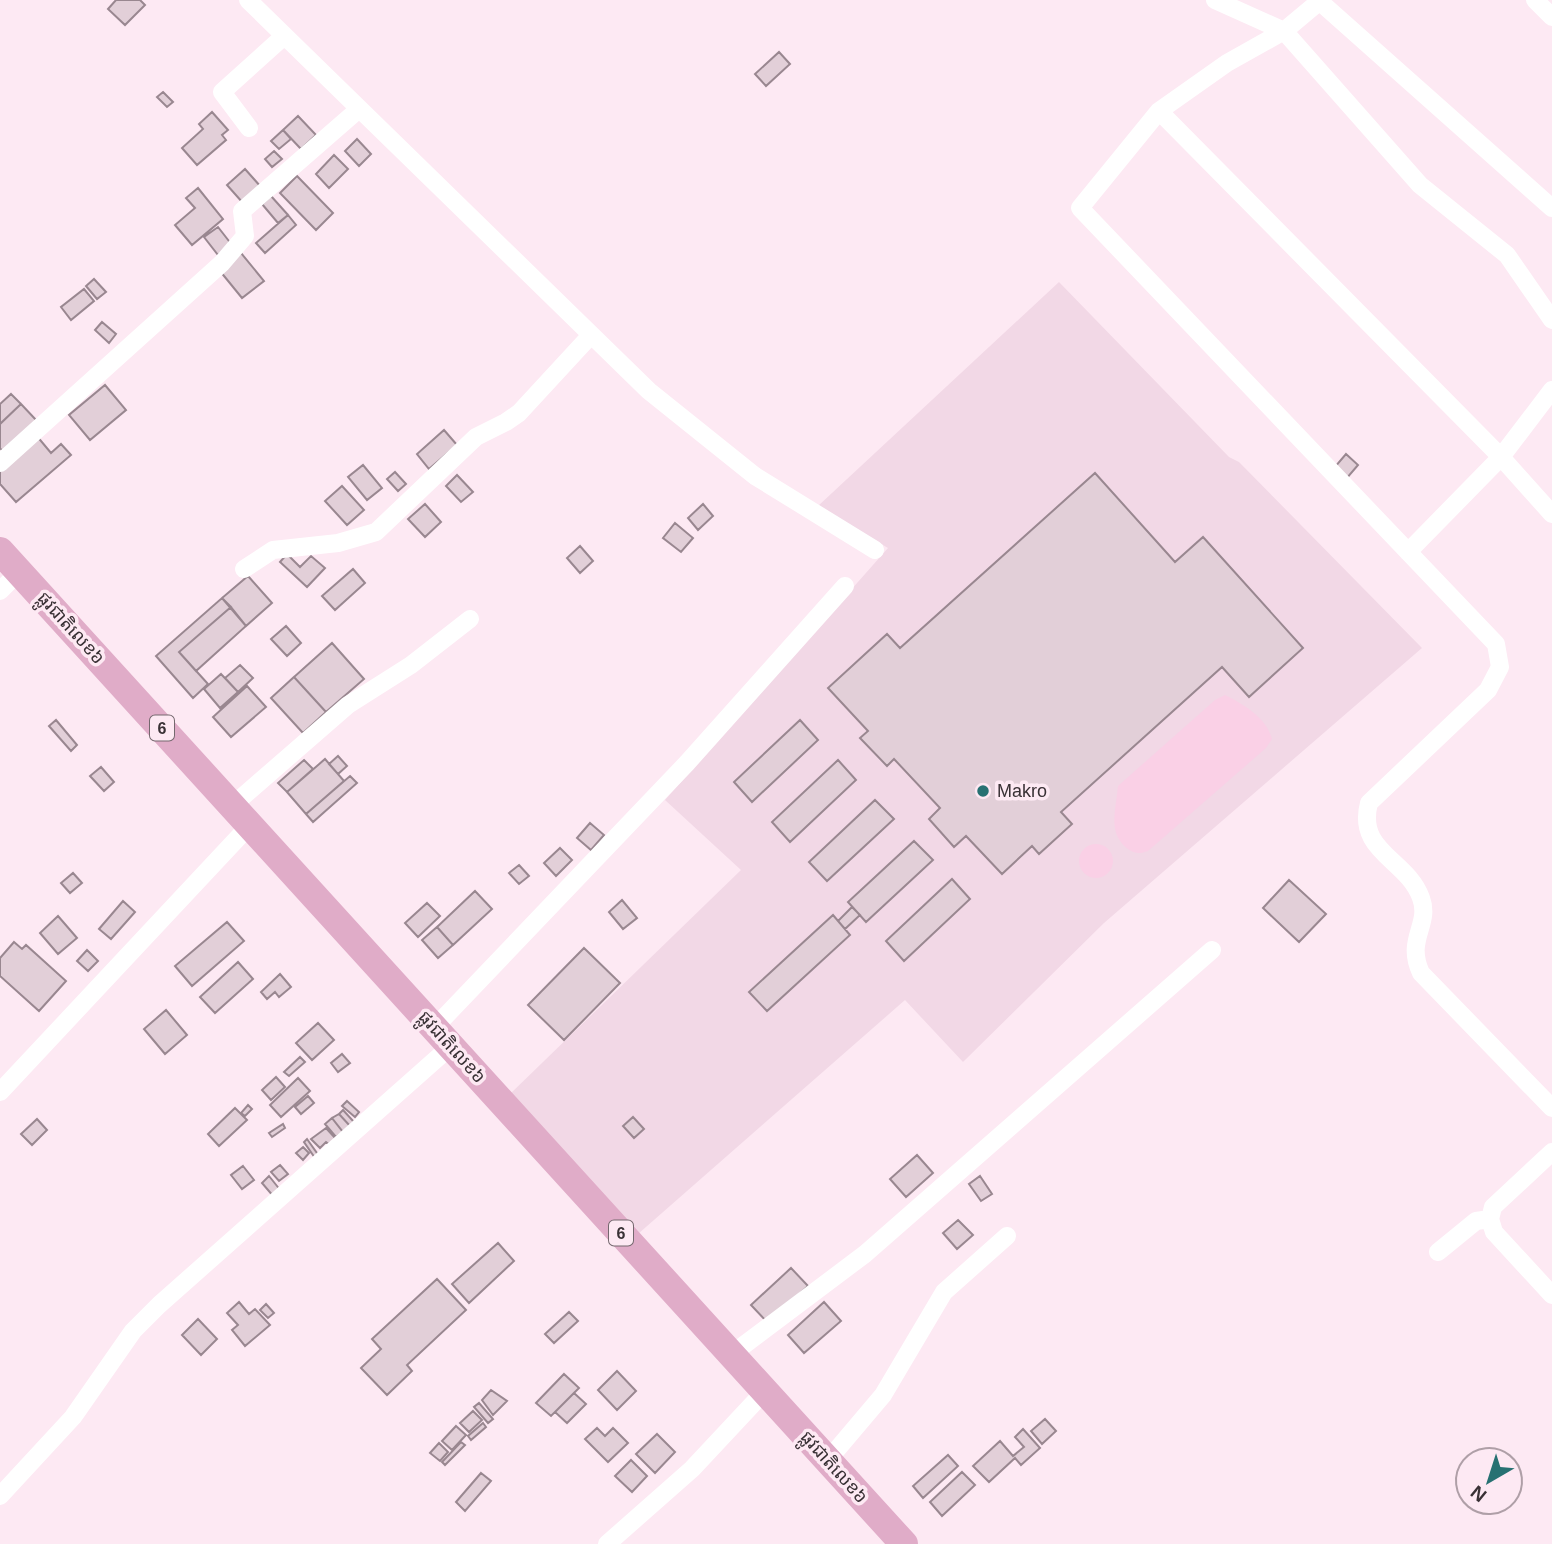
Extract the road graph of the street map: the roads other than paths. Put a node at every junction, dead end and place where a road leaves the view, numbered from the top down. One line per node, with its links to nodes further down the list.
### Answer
1 (248, 0): 7 (street)
2 (1215, 0): 6 (street)
3 (1319, 0): 6 (street); 11 (street)
4 (1535, 0): 5 (street)
5 (1552, 17)
6 (1284, 31): 9 (street); 12 (street)
7 (283, 37): 8 (street); 10 (street)
8 (359, 109): 13 (street); 16 (street)
9 (1159, 111): 15 (street); 20 (street)
10 (249, 128)
11 (1552, 208)
12 (1552, 320)
13 (591, 335): 18 (street); 21 (street)
14 (1552, 390): 15 (street)
15 (1500, 457): 17 (street); 20 (street)
16 (0, 463)
17 (1552, 514)
18 (875, 550)
19 (0, 551): 22 (highway, ផ្លូវជាតិលេខ៦ / 6)
20 (1408, 552): 29 (street)
21 (244, 569)
22 (10, 581): 25 (highway, ផ្លូវជាតិលេខ៦ / 6)
23 (845, 586): 27 (street)
24 (470, 619): 25 (street)
25 (242, 815): 27 (highway, ផ្លូវជាតិលេខ៦ / 6); 28 (street)
26 (1212, 950): 35 (street)
27 (443, 1036): 35 (highway, ផ្លូវជាតិលេខ៦ / 6); 38 (street)
28 (0, 1092)
29 (1552, 1108)
30 (1552, 1152): 31 (street)
31 (1490, 1219): 33 (street); 34 (street)
32 (1006, 1236): 37 (street)
33 (1438, 1252)
34 (1552, 1295)
35 (732, 1354): 36 (highway, ផ្លូវជាតិលេខ៦ / 6)
36 (765, 1391): 37 (highway, ផ្លូវជាតិលេខ៦ / 6); 39 (street)
37 (828, 1460): 40 (highway, ផ្លូវជាតិលេខ៦ / 6)
38 (0, 1496)
39 (607, 1544)
40 (904, 1544)

